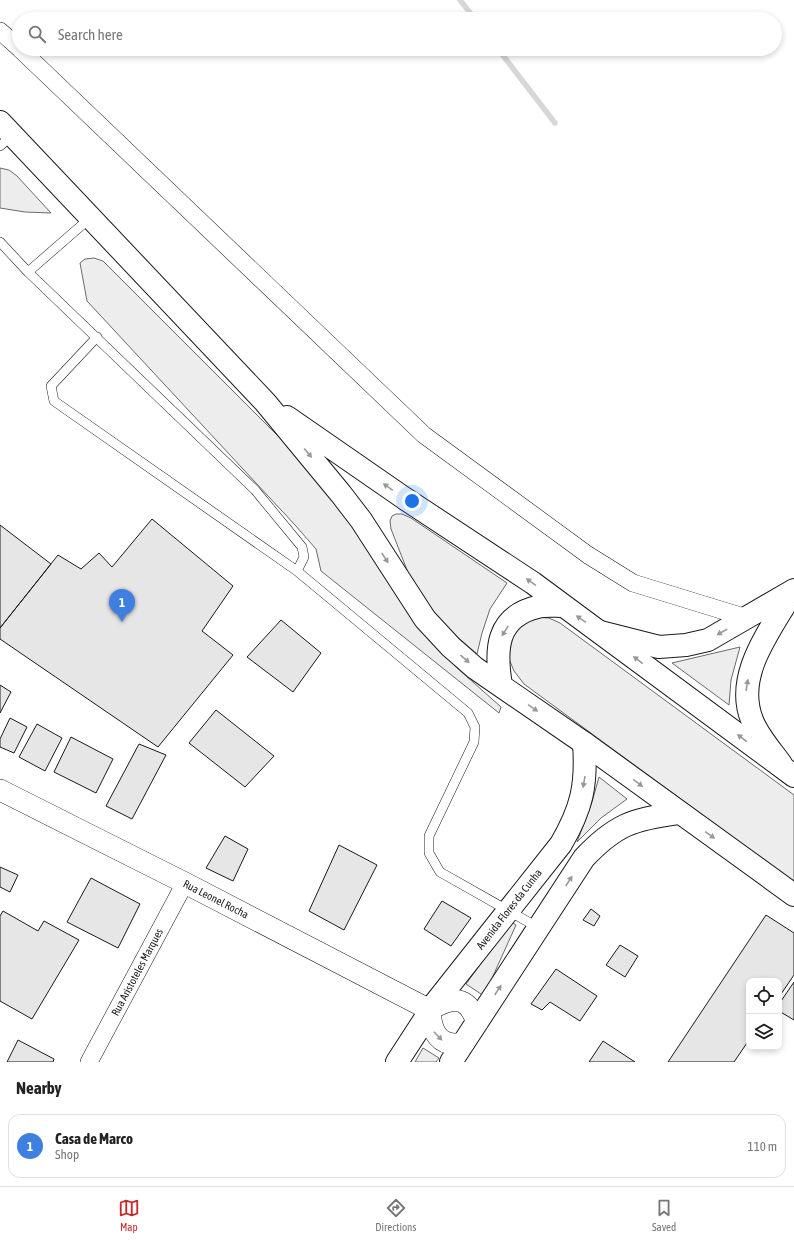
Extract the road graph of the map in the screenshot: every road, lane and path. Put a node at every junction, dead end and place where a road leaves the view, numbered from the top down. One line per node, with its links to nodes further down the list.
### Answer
1 (0, 31): 2 (street)
2 (12, 42)
3 (26, 56): 13 (street)
4 (4, 134): 5 (main road)
5 (90, 218): 7 (lane); 9 (main road)
6 (0, 242): 7 (lane)
7 (28, 272): 8 (lane)
8 (96, 337): 10 (lane); 10 (lane)
9 (265, 402): 12 (main road, one-way to 9); 15 (main road, one-way to 15)
10 (297, 571): 22 (lane)
11 (793, 591): 13 (main road); 17 (main road, one-way to 11)
12 (562, 606): 14 (main road, one-way to 12); 15 (main road, one-way to 15)
13 (747, 618): 14 (main road, one-way to 14)
14 (600, 632): 17 (main road, one-way to 14)
15 (501, 685): 16 (main road, one-way to 16)
16 (584, 743): 19 (main road, one-way to 19); 22 (main road, Avenida Flores da Cunha, one-way to 22)
17 (789, 773)
18 (0, 790): 20 (street, Rua Leonel Rocha)
19 (678, 813): 21 (main road, one-way to 21); 23 (main road, one-way to 19)
20 (184, 882): 24 (street, Rua Leonel Rocha); 27 (street, Rua Aristoteles Marques)
21 (794, 895)
22 (509, 910): 23 (lane); 24 (main road, Avenida Flores da Cunha)
23 (539, 928): 25 (main road, one-way to 23)
24 (430, 1010): 25 (street); 26 (street, one-way to 26); 28 (main road, Avenida Flores da Cunha)
25 (477, 1023): 26 (main road)
26 (464, 1043): 29 (main road)
27 (89, 1062)
28 (397, 1062)
29 (451, 1062)

